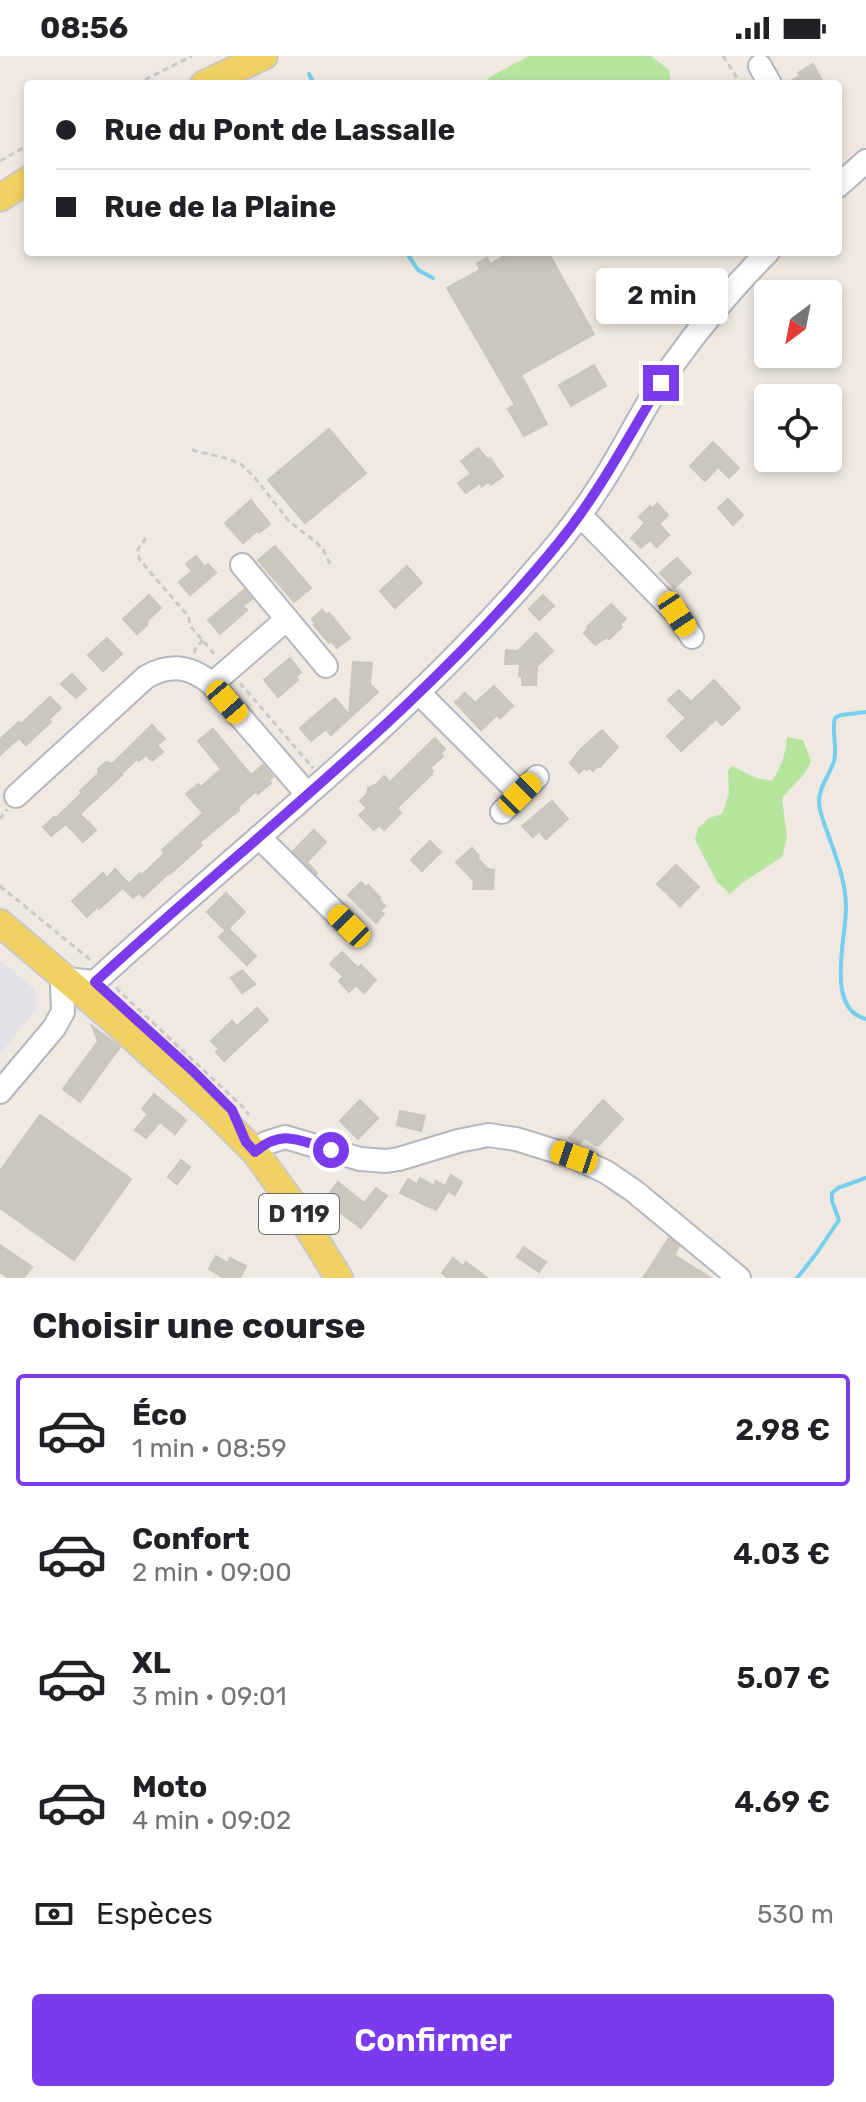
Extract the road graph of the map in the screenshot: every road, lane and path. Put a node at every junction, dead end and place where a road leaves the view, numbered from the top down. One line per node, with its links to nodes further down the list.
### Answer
1 (192, 56): 4 (path)
2 (264, 56): 5 (main road)
3 (723, 56): 6 (path)
4 (144, 80)
5 (213, 80)
6 (738, 80)
7 (24, 147): 8 (path)
8 (0, 161)
9 (866, 161): 10 (street)
10 (842, 182)
11 (24, 183): 12 (main road)
12 (0, 198)
13 (764, 256): 15 (street)
14 (192, 450): 17 (path)
15 (580, 515): 19 (street); 22 (street)
16 (242, 565): 18 (street)
17 (331, 566)
18 (287, 619): 20 (street); 21 (street)
19 (692, 637)
20 (326, 666)
21 (212, 684): 24 (street); 26 (street)
22 (419, 693): 24 (street); 25 (street)
23 (537, 777): 25 (street)
24 (307, 794): 28 (street)
25 (520, 794): 27 (street)
26 (16, 796)
27 (502, 812)
28 (259, 837): 32 (street); 33 (street)
29 (0, 886): 33 (path)
30 (0, 904): 33 (main road, D 119)
31 (0, 923): 34 (main road)
32 (354, 931)
33 (103, 977): 34 (street); 36 (main road, D 119); 36 (path)
34 (66, 979): 35 (street); 36 (main road)
35 (0, 1092)
36 (256, 1146): 37 (main road, D 119); 38 (street)
37 (339, 1278)
38 (739, 1278)

